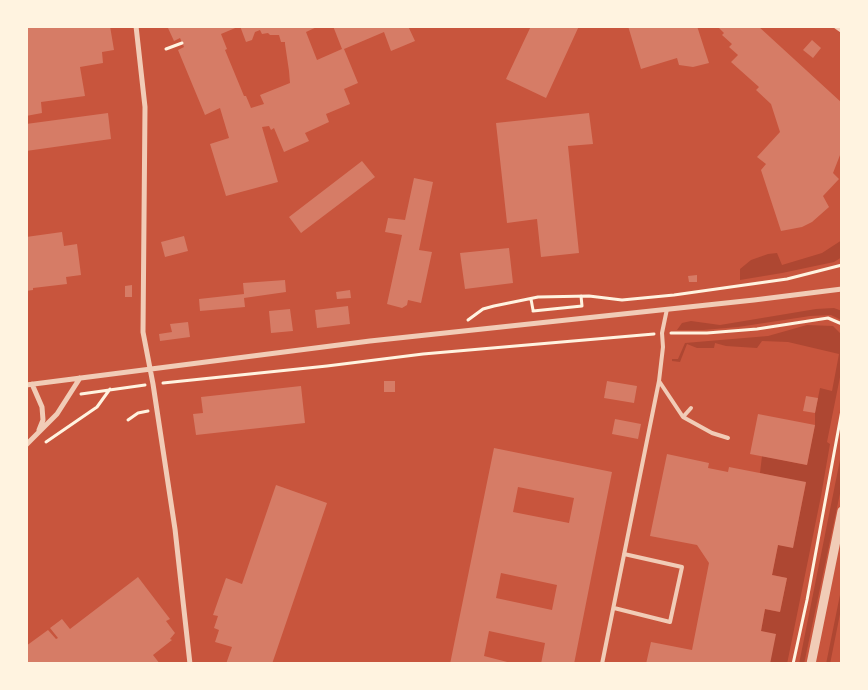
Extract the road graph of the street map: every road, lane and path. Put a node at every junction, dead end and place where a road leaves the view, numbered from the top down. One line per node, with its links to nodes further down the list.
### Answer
1 (136, 26): 14 (street)
2 (835, 26): 3 (lane)
3 (842, 31)
4 (182, 43): 5 (path)
5 (166, 49)
6 (842, 265): 8 (path)
7 (842, 289): 9 (street)
8 (581, 296): 10 (path); 13 (path)
9 (667, 309): 12 (lane); 13 (street)
10 (533, 310)
11 (842, 324): 12 (path)
12 (662, 333): 16 (lane); 18 (path)
13 (446, 334): 14 (street)
14 (149, 368): 15 (street); 18 (street)
15 (80, 378): 17 (street); 20 (street)
16 (659, 381): 24 (lane); 33 (lane)
17 (29, 384): 26 (street)
18 (153, 384): 19 (path); 35 (street)
19 (111, 389): 20 (path); 29 (path)
20 (70, 396): 26 (street)
21 (691, 408): 24 (lane)
22 (842, 410): 37 (path)
23 (138, 413): 25 (path)
24 (683, 417): 27 (lane)
25 (128, 420)
26 (38, 433): 28 (street)
27 (728, 438)
28 (26, 445)
29 (42, 445)
30 (842, 511): 31 (street)
31 (840, 527): 32 (street)
32 (838, 544): 38 (street)
33 (624, 554): 34 (lane); 34 (lane)
34 (614, 608): 36 (lane)
35 (190, 664)
36 (602, 664)
37 (793, 664)
38 (811, 664)

